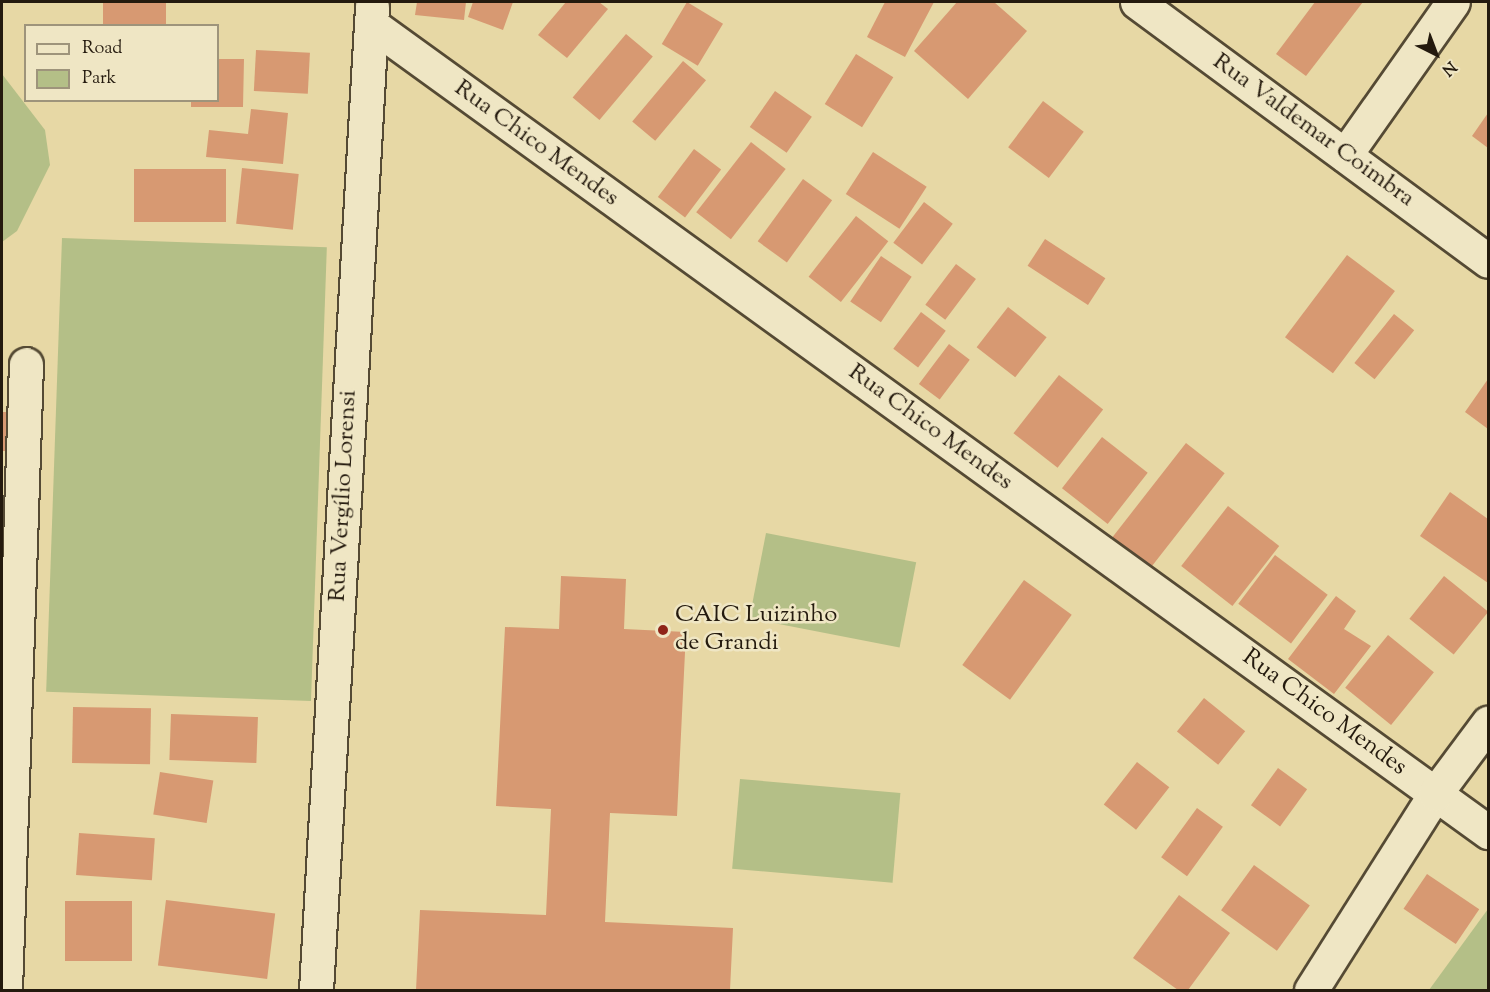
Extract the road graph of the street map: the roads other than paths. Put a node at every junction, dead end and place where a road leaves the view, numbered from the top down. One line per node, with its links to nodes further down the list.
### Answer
1 (1137, 2): 4 (street, Rua Valdemar Coimbra)
2 (1453, 2): 4 (street)
3 (371, 13): 9 (street, Rua Chico Mendes); 12 (street, Rua Vergílio Lorensi)
4 (1346, 155): 5 (street, Rua Valdemar Coimbra)
5 (1488, 261)
6 (26, 364): 8 (street)
7 (1488, 723): 9 (street)
8 (7, 777): 11 (street)
9 (1435, 794): 10 (street, Rua Chico Mendes); 13 (street)
10 (1488, 832)
11 (5, 990)
12 (316, 990)
13 (1311, 990)

